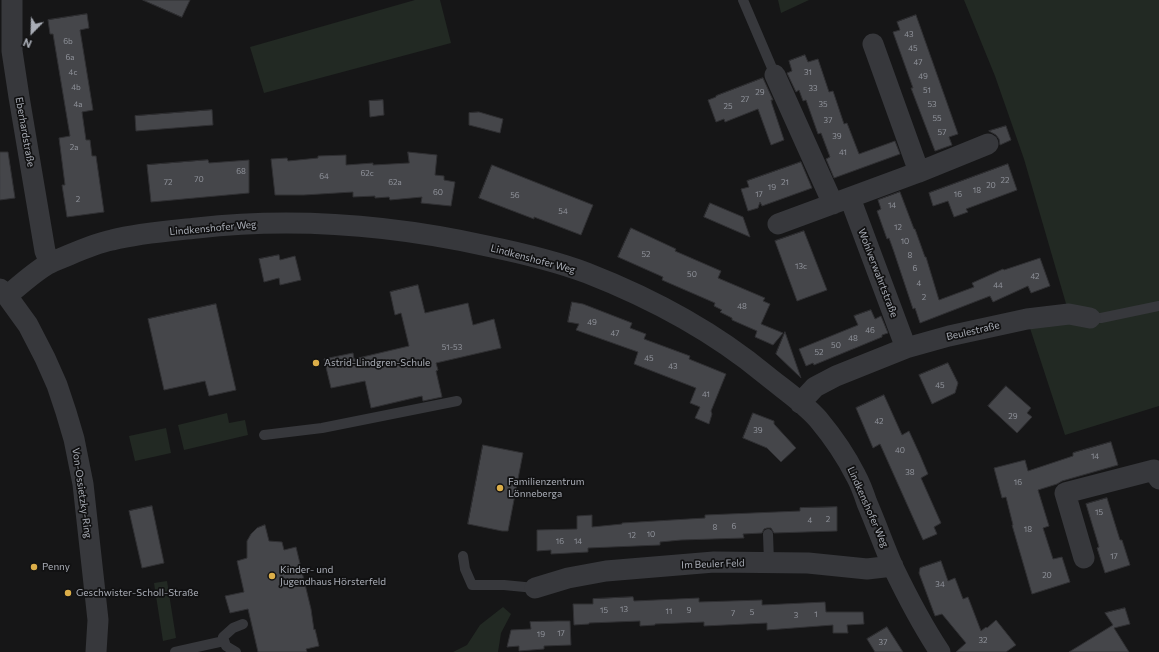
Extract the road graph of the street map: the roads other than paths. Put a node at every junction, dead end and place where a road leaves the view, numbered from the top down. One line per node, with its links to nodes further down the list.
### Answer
1 (12, 0): 9 (street, Eberhardstraße)
2 (743, 0): 4 (lane)
3 (873, 44): 6 (street)
4 (775, 75): 7 (street, Wohlverwahrtstraße)
5 (988, 144): 6 (street)
6 (919, 172): 7 (street)
7 (842, 201): 8 (street); 13 (street, Wohlverwahrtstraße)
8 (778, 224)
9 (50, 263): 10 (street, Lindkenshofer Weg); 15 (street, Lindkenshofer Weg)
10 (4, 293): 24 (street, Von-Ossietzky-Ring)
11 (1159, 306): 12 (lane, Beulestraße)
12 (1090, 318): 13 (street, Beulestraße)
13 (906, 348): 15 (street, Beulestraße)
14 (457, 401): 16 (lane)
15 (800, 403): 22 (street, Lindkenshofer Weg)
16 (264, 435)
17 (1159, 480): 20 (street)
18 (768, 534): 21 (lane)
19 (463, 556): 23 (lane)
20 (1084, 558)
21 (769, 562): 22 (street, Im Beuler Feld); 23 (street, Im Beuler Feld)
22 (893, 566): 31 (street, Lindkenshofer Weg)
23 (535, 588)
24 (98, 620): 27 (street, Von-Ossietzky-Ring); 28 (street, Von-Ossietzky-Ring)
25 (243, 624): 26 (lane)
26 (224, 641): 29 (lane); 30 (lane)
27 (96, 652)
28 (111, 652)
29 (175, 652)
30 (236, 652)
31 (940, 652)

